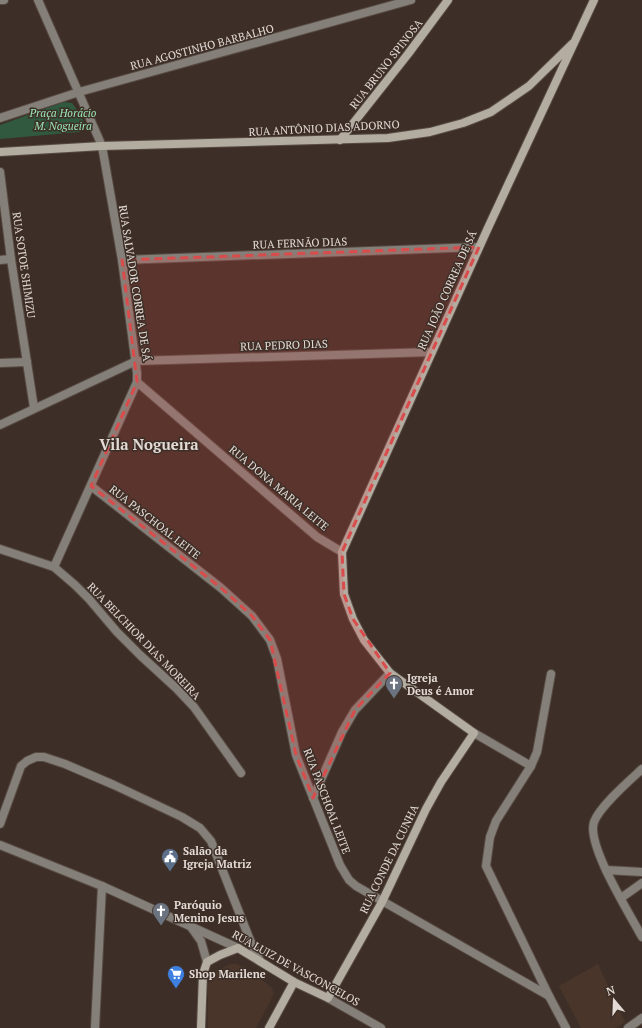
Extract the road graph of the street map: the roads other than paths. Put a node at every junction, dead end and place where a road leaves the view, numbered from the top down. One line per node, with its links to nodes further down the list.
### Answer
1 (0, 0): 2 (street)
2 (4, 0)
3 (38, 0): 8 (street, RUA SALVADOR CORREA DE SÁ)
4 (411, 0): 8 (street, RUA AGOSTINHO BARBALHO)
5 (448, 0): 10 (street, RUA BRUNO SPINOSA)
6 (594, 0): 7 (street, RUA ANTÔNIO DIAS ADORNO)
7 (577, 39): 10 (street, RUA ANTÔNIO DIAS ADORNO); 14 (street, RUA JOÃO CORREA DE SÁ)
8 (79, 92): 9 (street, RUA AGOSTINHO BARBALHO); 11 (street, RUA SALVADOR CORREA DE SÁ)
9 (0, 118)
10 (340, 140): 11 (street, RUA ANTÔNIO DIAS ADORNO)
11 (102, 146): 12 (street, RUA ANTÔNIO DIAS ADORNO); 17 (street, RUA SALVADOR CORREA DE SÁ)
12 (0, 152)
13 (0, 172): 15 (street, RUA SOTOE SHIMIZU)
14 (479, 247): 17 (street, RUA FERNÃO DIAS); 18 (street, RUA JOÃO CORREA DE SÁ)
15 (11, 259): 16 (street); 20 (street, RUA SOTOE SHIMIZU)
16 (0, 260)
17 (122, 260): 19 (street, RUA SALVADOR CORREA DE SÁ)
18 (432, 352): 19 (street, RUA PEDRO DIAS); 27 (street, RUA JOÃO CORREA DE SÁ)
19 (136, 361): 22 (street, RUA SALVADOR CORREA DE SÁ); 23 (street)
20 (27, 362): 21 (street); 23 (street, RUA SOTOE SHIMIZU)
21 (0, 363)
22 (137, 382): 25 (street, RUA SALVADOR CORREA DE SÁ); 27 (street, RUA DONA MARIA LEITE)
23 (34, 408): 24 (street)
24 (0, 425)
25 (91, 486): 28 (street, RUA SALVADOR CORREA DE SÁ); 35 (street, RUA PASCHOAL LEITE)
26 (0, 549): 28 (street)
27 (342, 552): 29 (street)
28 (54, 567): 34 (street, RUA BELCHIOR DIAS MOREIRA)
29 (390, 673): 31 (street); 35 (street)
30 (551, 674): 32 (street)
31 (474, 733): 32 (street); 43 (street, RUA CONDE DA CUNHA)
32 (531, 766): 50 (street)
33 (642, 769): 38 (street)
34 (242, 773)
35 (314, 798): 43 (street, RUA PASCHOAL LEITE)
36 (0, 824): 47 (street)
37 (0, 845): 41 (street, RUA LUIZ DE VASCONCELOS)
38 (606, 870): 39 (street); 42 (street)
39 (642, 872)
40 (642, 883): 42 (street)
41 (102, 886): 44 (street, RUA LUIZ DE VASCONCELOS); 53 (street)
42 (621, 898): 45 (street)
43 (382, 902): 50 (street, RUA PASCHOAL LEITE); 51 (street, RUA CONDE DA CUNHA)
44 (191, 926): 46 (street, RUA LUIZ DE VASCONCELOS); 48 (street)
45 (642, 937)
46 (238, 948): 47 (street, RUA LUIZ DE VASCONCELOS); 48 (street)
47 (260, 961): 49 (street, RUA LUIZ DE VASCONCELOS)
48 (207, 962): 54 (street)
49 (294, 982): 51 (street, RUA LUIZ DE VASCONCELOS); 55 (street)
50 (549, 996): 57 (street)
51 (328, 998): 56 (street, RUA LUIZ DE VASCONCELOS)
52 (642, 1018): 58 (street)
53 (95, 1028)
54 (201, 1028)
55 (269, 1028)
56 (381, 1028)
57 (566, 1028)
58 (628, 1028)

